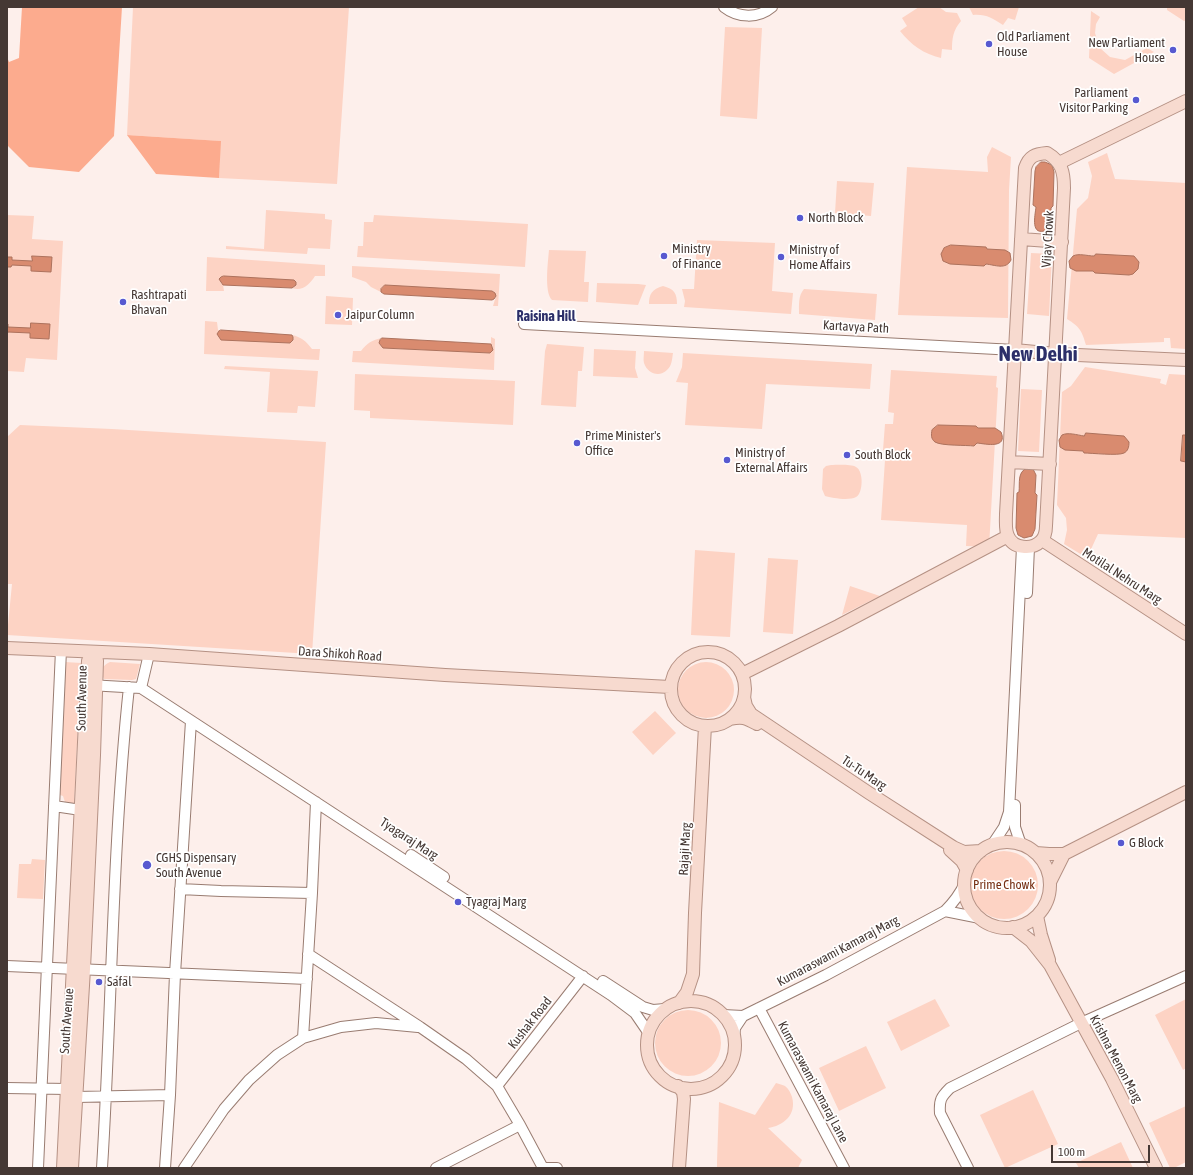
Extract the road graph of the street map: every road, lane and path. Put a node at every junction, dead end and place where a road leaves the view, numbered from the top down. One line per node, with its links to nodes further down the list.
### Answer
1 (724, 7): 2 (street)
2 (772, 7)
3 (1186, 101): 4 (main road)
4 (1059, 164): 5 (main road, Vijay Chowk); 6 (main road, Vijay Chowk)
5 (1021, 239): 6 (main road); 8 (main road, Vijay Chowk)
6 (1062, 242): 9 (main road, Vijay Chowk)
7 (524, 324): 8 (street, Kartavya Path)
8 (1015, 350): 9 (main road, Kartavya Path); 11 (main road, Vijay Chowk)
9 (1056, 354): 10 (main road, Kartavya Path); 12 (main road, Vijay Chowk)
10 (1186, 360)
11 (1009, 462): 12 (main road); 13 (main road, Vijay Chowk)
12 (1050, 464): 14 (main road, Vijay Chowk)
13 (1008, 536): 15 (main road); 21 (main road)
14 (1042, 540): 15 (main road); 16 (main road, Motilal Nehru Marg)
15 (1026, 547): 34 (street); 35 (street)
16 (1186, 634)
17 (7, 648): 18 (main road, Dara Shikoh Road)
18 (61, 650): 19 (main road, Dara Shikoh Road); 32 (street)
19 (93, 652): 20 (main road, Dara Shikoh Road); 22 (main road, South Avenue)
20 (149, 654): 23 (street); 25 (main road, Dara Shikoh Road)
21 (742, 674): 25 (main road); 26 (main road)
22 (92, 685): 24 (street, Tyagaraj Marg); 33 (main road, South Avenue); 52 (main road, South Avenue)
23 (142, 685): 24 (street, Tyagaraj Marg); 28 (street, Tyagaraj Marg); 62 (street, Tyagaraj Marg)
24 (129, 687): 53 (street)
25 (670, 688): 29 (main road)
26 (744, 697): 27 (main road); 36 (main road, Tu-Tu Marg)
27 (730, 719): 29 (main road); 39 (main road, Tu-Tu Marg)
28 (191, 721): 31 (street, Tyagaraj Marg); 42 (street)
29 (706, 726): 55 (main road, Rajaji Marg)
30 (1186, 792): 38 (main road)
31 (316, 802): 43 (street); 56 (street, Tyagaraj Marg)
32 (54, 806): 33 (street); 51 (street)
33 (81, 810): 52 (main road, South Avenue)
34 (992, 845): 35 (main road); 36 (main road)
35 (1021, 845): 37 (main road)
36 (981, 851): 39 (main road)
37 (1036, 853): 38 (main road); 40 (main road)
38 (1064, 854): 40 (main road)
39 (967, 870): 41 (main road)
40 (1050, 882): 45 (main road)
41 (965, 883): 44 (street, Kumaraswami Kamaraj Marg); 46 (main road)
42 (180, 888): 43 (street); 54 (street)
43 (312, 893): 48 (street)
44 (945, 911): 46 (street); 61 (street, Kumaraswami Kamaraj Marg)
45 (1037, 916): 47 (main road); 49 (main road, Krishna Menon Marg)
46 (980, 918): 47 (main road)
47 (1013, 927): 49 (main road, Krishna Menon Marg)
48 (308, 954): 58 (street); 67 (street)
49 (1050, 965): 66 (main road, Krishna Menon Marg)
50 (7, 966): 51 (street)
51 (47, 968): 52 (street); 75 (street)
52 (79, 969): 53 (street); 76 (main road, South Avenue)
53 (110, 971): 54 (street); 78 (street)
54 (175, 974): 58 (street); 77 (street)
55 (693, 974): 59 (main road, Rajaji Marg); 60 (main road, Rajaji Marg)
56 (583, 976): 62 (street, Tyagaraj Marg); 71 (street, Kushak Road)
57 (1186, 976): 66 (street)
58 (307, 979): 69 (street)
59 (679, 1003): 60 (main road); 63 (main road)
60 (705, 1004): 64 (main road)
61 (759, 1008): 65 (street, Kumaraswami Kamaraj Marg); 80 (street, Kumaraswami Kamaraj Lane)
62 (638, 1009): 63 (street, Tyagaraj Marg); 68 (street, Tyagaraj Marg)
63 (665, 1009): 68 (main road)
64 (723, 1015): 65 (street, Kumaraswami Kamaraj Marg); 70 (main road)
65 (743, 1016): 70 (street)
66 (1081, 1023): 91 (street); 92 (main road, Krishna Menon Marg)
67 (420, 1027): 69 (street); 71 (street)
68 (648, 1032): 72 (main road)
69 (303, 1038): 86 (street)
70 (734, 1038): 73 (main road)
71 (497, 1086): 79 (street)
72 (678, 1086): 73 (main road); 89 (main road)
73 (699, 1087): 90 (main road)
74 (7, 1088): 75 (street)
75 (41, 1089): 76 (street); 81 (street)
76 (72, 1093): 78 (street); 82 (main road, South Avenue); 83 (main road, South Avenue)
77 (170, 1095): 78 (street); 85 (street)
78 (106, 1097): 84 (street)
79 (520, 1125): 87 (street); 88 (street)
80 (842, 1166)
81 (38, 1168)
82 (63, 1168)
83 (72, 1168)
84 (102, 1168)
85 (165, 1168)
86 (184, 1168)
87 (436, 1168)
88 (557, 1168)
89 (679, 1168)
90 (687, 1168)
91 (968, 1168)
92 (1156, 1168)

